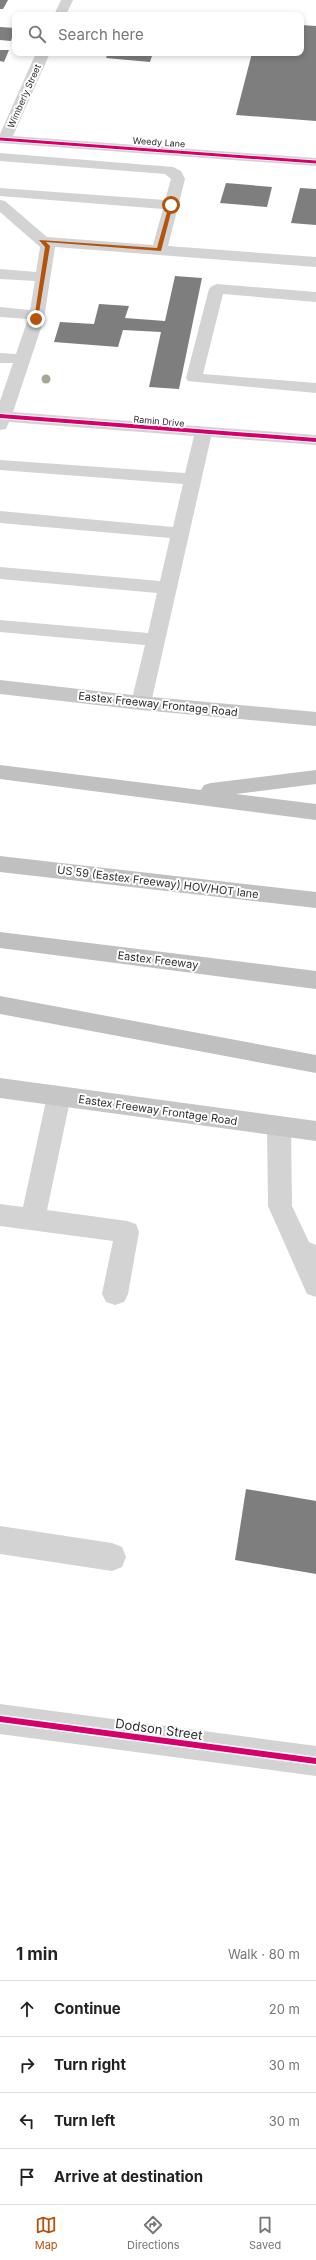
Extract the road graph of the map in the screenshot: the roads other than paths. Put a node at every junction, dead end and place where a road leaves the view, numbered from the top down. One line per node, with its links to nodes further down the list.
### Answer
1 (66, 0): 2 (street)
2 (61, 12)
3 (42, 56): 4 (street, Wimberly Street)
4 (2, 139): 6 (street, Weedy Lane)
5 (0, 157): 9 (street)
6 (316, 162)
7 (0, 192): 9 (street)
8 (0, 204): 10 (street)
9 (171, 205): 11 (street)
10 (41, 240): 11 (street); 14 (street)
11 (159, 250): 12 (street)
12 (316, 262)
13 (0, 274): 14 (street)
14 (42, 277): 17 (street)
15 (316, 297): 20 (street)
16 (0, 312): 17 (street)
17 (37, 315): 19 (street)
18 (0, 358): 19 (street)
19 (22, 359): 21 (street)
20 (316, 388)
21 (1, 419): 22 (street, Ramin Drive)
22 (202, 433): 23 (street, Ramin Drive); 25 (street)
23 (316, 440)
24 (0, 465): 25 (street)
25 (192, 479): 27 (street)
26 (0, 517): 27 (street)
27 (180, 533): 29 (street)
28 (0, 574): 29 (street)
29 (167, 588): 31 (street)
30 (0, 626): 31 (street)
31 (155, 640): 33 (street)
32 (0, 686): 33 (main road, Eastex Freeway Frontage Road)
33 (141, 703): 34 (main road, Eastex Freeway Frontage Road)
34 (316, 719)
35 (0, 772): 37 (highway)
36 (316, 777): 37 (highway)
37 (178, 794): 38 (highway)
38 (316, 812)
39 (0, 864): 40 (highway, US 59 (Eastex Freeway) HOV/HOT lane)
40 (316, 900)
41 (0, 940): 42 (highway, Eastex Freeway)
42 (316, 980)
43 (0, 1005): 44 (highway)
44 (316, 1064)
45 (0, 1088): 46 (main road, Eastex Freeway Frontage Road)
46 (59, 1096): 47 (main road, Eastex Freeway Frontage Road); 50 (street)
47 (279, 1126): 48 (main road, Eastex Freeway Frontage Road); 51 (street)
48 (316, 1131)
49 (0, 1215): 50 (street)
50 (33, 1220): 53 (street)
51 (312, 1256): 52 (street)
52 (316, 1286)
53 (115, 1294)
54 (0, 1540): 55 (street)
55 (112, 1557)
56 (0, 1718): 57 (street, Dodson Street)
57 (316, 1761)

